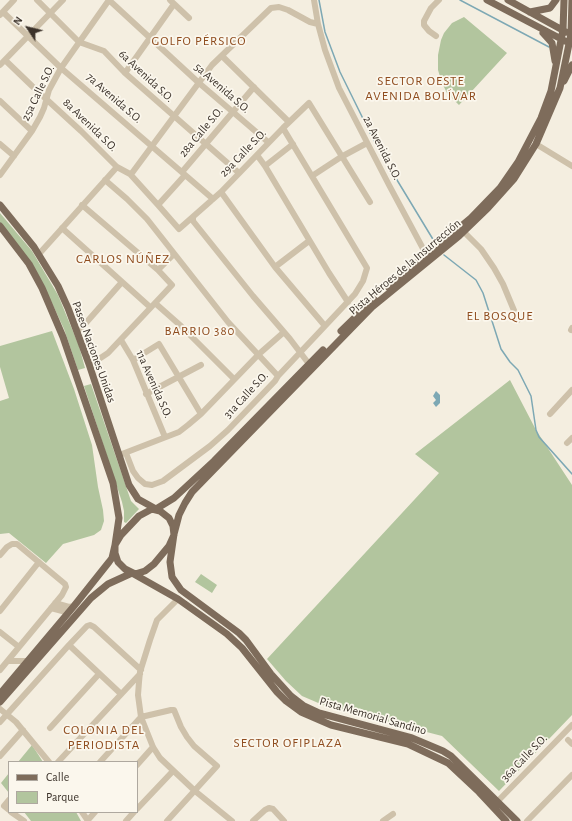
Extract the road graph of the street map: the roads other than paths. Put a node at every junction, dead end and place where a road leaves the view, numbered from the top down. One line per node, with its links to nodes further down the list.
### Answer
1 (14, 0): 16 (street)
2 (37, 0): 17 (street, 6a Avenida S.O.)
3 (63, 0): 17 (street)
4 (109, 0): 25 (street, 5a Avenida S.O.); 27 (street, 25a Calle S.O.)
5 (270, 0): 14 (street)
6 (314, 0): 19 (street, 2a Avenida S.O.)
7 (438, 0): 24 (street)
8 (487, 0): 20 (main road)
9 (508, 0): 15 (main road)
10 (556, 0): 15 (main road)
11 (564, 0): 21 (main road, Pista Héroes de la Insurrección)
12 (572, 0): 22 (main road, Pista Héroes de la Insurrección)
13 (172, 2): 18 (street); 25 (street)
14 (271, 8): 19 (street); 29 (street)
15 (530, 12): 21 (main road)
16 (2, 13): 23 (street, 7a Avenida S.O.)
17 (50, 13): 23 (street); 27 (street, 6a Avenida S.O.)
18 (189, 18)
19 (318, 24): 48 (street, 2a Avenida S.O.)
20 (537, 27): 26 (main road); 35 (main road)
21 (563, 30): 22 (main road); 26 (main road, Pista Héroes de la Insurrección)
22 (572, 34): 28 (main road, Pista Héroes de la Insurrección)
23 (28, 36): 30 (street); 33 (street, 7a Avenida S.O.)
24 (436, 36)
25 (150, 38): 34 (street); 36 (street, 5a Avenida S.O.)
26 (562, 40): 28 (main road); 35 (main road, Pista Héroes de la Insurrección)
27 (79, 42): 33 (street, 25a Calle S.O.); 34 (street, 6a Avenida S.O.)
28 (571, 44): 38 (main road, Pista Héroes de la Insurrección)
29 (222, 56): 36 (street); 37 (street)
30 (5, 60): 31 (street); 39 (street, 8a Avenida S.O.)
31 (0, 65)
32 (572, 65): 38 (main road)
33 (61, 68): 39 (street, 25a Calle S.O.); 52 (street, 7a Avenida S.O.)
34 (125, 73): 42 (street, 6a Avenida S.O.)
35 (555, 76): 78 (main road, Pista Héroes de la Insurrección)
36 (199, 83): 41 (street, 5a Avenida S.O.); 42 (street)
37 (254, 87): 41 (street, 28a Calle S.O.); 43 (street)
38 (560, 88): 51 (main road, Pista Héroes de la Insurrección)
39 (47, 99): 45 (street, 25a Calle S.O.); 58 (street, 8a Avenida S.O.)
40 (0, 101): 45 (street)
41 (233, 112): 46 (street, 5a Avenida S.O.); 47 (street, 28a Calle S.O.)
42 (174, 117): 47 (street, 6a Avenida S.O.); 52 (street)
43 (289, 122): 44 (street, 29a Calle S.O.); 55 (street, 29a Calle S.O.)
44 (283, 128): 46 (street, 29a Calle S.O.); 50 (street)
45 (32, 131): 54 (street, 25a Calle S.O.)
46 (268, 142): 53 (street, 29a Calle S.O.)
47 (206, 143): 59 (street, 28a Calle S.O.); 60 (street, 6a Avenida S.O.)
48 (367, 143): 55 (street); 78 (street, 2a Avenida S.O.)
49 (0, 144): 54 (street)
50 (293, 144): 56 (street); 63 (street)
51 (536, 144): 57 (street); 74 (main road, Pista Héroes de la Insurrección)
52 (152, 146): 59 (street, 7a Avenida S.O.); 61 (street)
53 (257, 155): 56 (street); 60 (street, 29a Calle S.O.)
54 (14, 156): 62 (street, 25a Calle S.O.)
55 (341, 157): 63 (street); 67 (street)
56 (265, 166): 75 (street)
57 (572, 166)
58 (117, 167): 61 (street, 8a Avenida S.O.); 64 (street)
59 (183, 173): 66 (street, 7a Avenida S.O.); 68 (street, 28a Calle S.O.)
60 (239, 173): 65 (street, 29a Calle S.O.)
61 (130, 174): 68 (street)
62 (0, 175)
63 (312, 176): 82 (street, 31a Calle S.O.)
64 (105, 180): 70 (street); 77 (street)
65 (220, 192): 66 (street, 29a Calle S.O.); 79 (street)
66 (213, 199): 71 (street, 29a Calle S.O.)
67 (370, 202)
68 (158, 204): 71 (street)
69 (0, 205): 76 (main road, Paseo Naciones Unidas)
70 (82, 205): 73 (street); 80 (street)
71 (193, 217): 86 (street)
72 (0, 226): 99 (main road, Paseo Naciones Unidas)
73 (62, 228): 76 (street); 81 (street)
74 (464, 232): 84 (street); 110 (main road, Pista Héroes de la Insurrección)
75 (309, 241): 79 (street); 82 (street)
76 (39, 254): 87 (main road, Paseo Naciones Unidas)
77 (174, 254): 80 (street); 90 (street)
78 (427, 256): 93 (main road, Pista Héroes de la Insurrección)
79 (274, 267): 85 (street)
80 (158, 270): 83 (street)
81 (122, 282): 83 (street); 87 (street)
82 (348, 302): 85 (street, 31a Calle S.O.)
83 (153, 305): 88 (street); 97 (street)
84 (518, 320)
85 (325, 326): 89 (street, 31a Calle S.O.)
86 (284, 332): 89 (street); 90 (street)
87 (77, 333): 92 (main road, Paseo Naciones Unidas)
88 (121, 340): 91 (street, 11a Avenida S.O.); 92 (street)
89 (301, 353): 93 (street); 98 (street, 31a Calle S.O.)
90 (259, 354): 97 (street); 98 (street)
91 (133, 360): 96 (street); 102 (street, 11a Avenida S.O.)
92 (89, 364): 95 (main road, Paseo Naciones Unidas)
93 (309, 364): 101 (main road, Pista Héroes de la Insurrección)
94 (201, 365): 96 (street)
95 (93, 377): 99 (main road); 108 (main road, Paseo Naciones Unidas)
96 (178, 377): 102 (street); 103 (street)
97 (234, 379): 103 (street)
98 (277, 379): 101 (street); 108 (street, 31a Calle S.O.)
99 (80, 381): 111 (main road, Paseo Naciones Unidas)
100 (572, 390): 104 (street)
101 (282, 392): 109 (main road, Pista Héroes de la Insurrección)
102 (146, 394): 105 (street, 11a Avenida S.O.)
103 (201, 414): 105 (street)
104 (550, 414)
105 (165, 437): 108 (street)
106 (572, 438): 107 (street)
107 (567, 443)
108 (122, 454): 109 (main road, Paseo Naciones Unidas)
109 (156, 509): 110 (main road); 111 (main road)
110 (174, 534): 114 (main road); 134 (main road, Pista Memorial Sandino)
111 (115, 545): 114 (main road); 117 (main road)
112 (0, 555): 113 (street)
113 (39, 562): 116 (street); 118 (street)
114 (132, 573): 115 (main road, Pista Memorial Sandino); 130 (main road)
115 (178, 599): 125 (street); 140 (main road, Pista Memorial Sandino)
116 (53, 606): 117 (street); 121 (street)
117 (72, 609): 123 (main road)
118 (0, 611)
119 (0, 632): 121 (street)
120 (68, 645): 125 (street); 126 (street); 132 (street)
121 (19, 647): 122 (street)
122 (8, 661): 123 (street); 124 (street)
123 (28, 662): 128 (main road)
124 (0, 670)
125 (140, 672): 127 (street)
126 (99, 674): 129 (street); 137 (street)
127 (136, 682): 129 (street); 133 (street)
128 (0, 694)
129 (121, 694): 144 (street)
130 (0, 702)
131 (0, 709): 132 (street)
132 (6, 714): 135 (street); 138 (street)
133 (141, 717): 141 (street); 145 (street); 149 (street)
134 (339, 719): 139 (main road, Pista Memorial Sandino); 140 (main road)
135 (0, 722)
136 (572, 725): 151 (street, 36a Calle S.O.)
137 (50, 728)
138 (23, 730): 142 (street); 143 (street)
139 (381, 730): 140 (main road); 151 (main road, Pista Memorial Sandino)
140 (359, 732): 151 (main road, Pista Memorial Sandino)
141 (153, 747): 146 (street); 147 (street)
142 (0, 756)
143 (48, 761)
144 (59, 761)
145 (101, 761)
146 (138, 764)
147 (173, 771): 149 (street); 152 (street)
148 (572, 775): 168 (street)
149 (195, 791): 161 (street); 162 (street)
150 (8, 801): 153 (street)
151 (495, 804): 166 (main road, Pista Memorial Sandino); 167 (main road, Pista Memorial Sandino)
152 (138, 808)
153 (8, 809)
154 (13, 813): 158 (street)
155 (94, 813): 159 (street)
156 (133, 813): 160 (street)
157 (393, 814): 165 (street)
158 (24, 821)
159 (88, 821)
160 (126, 821)
161 (168, 821)
162 (232, 821)
163 (253, 821): 164 (street)
164 (284, 821)
165 (383, 821)
166 (506, 821)
167 (516, 821)
168 (527, 821)

